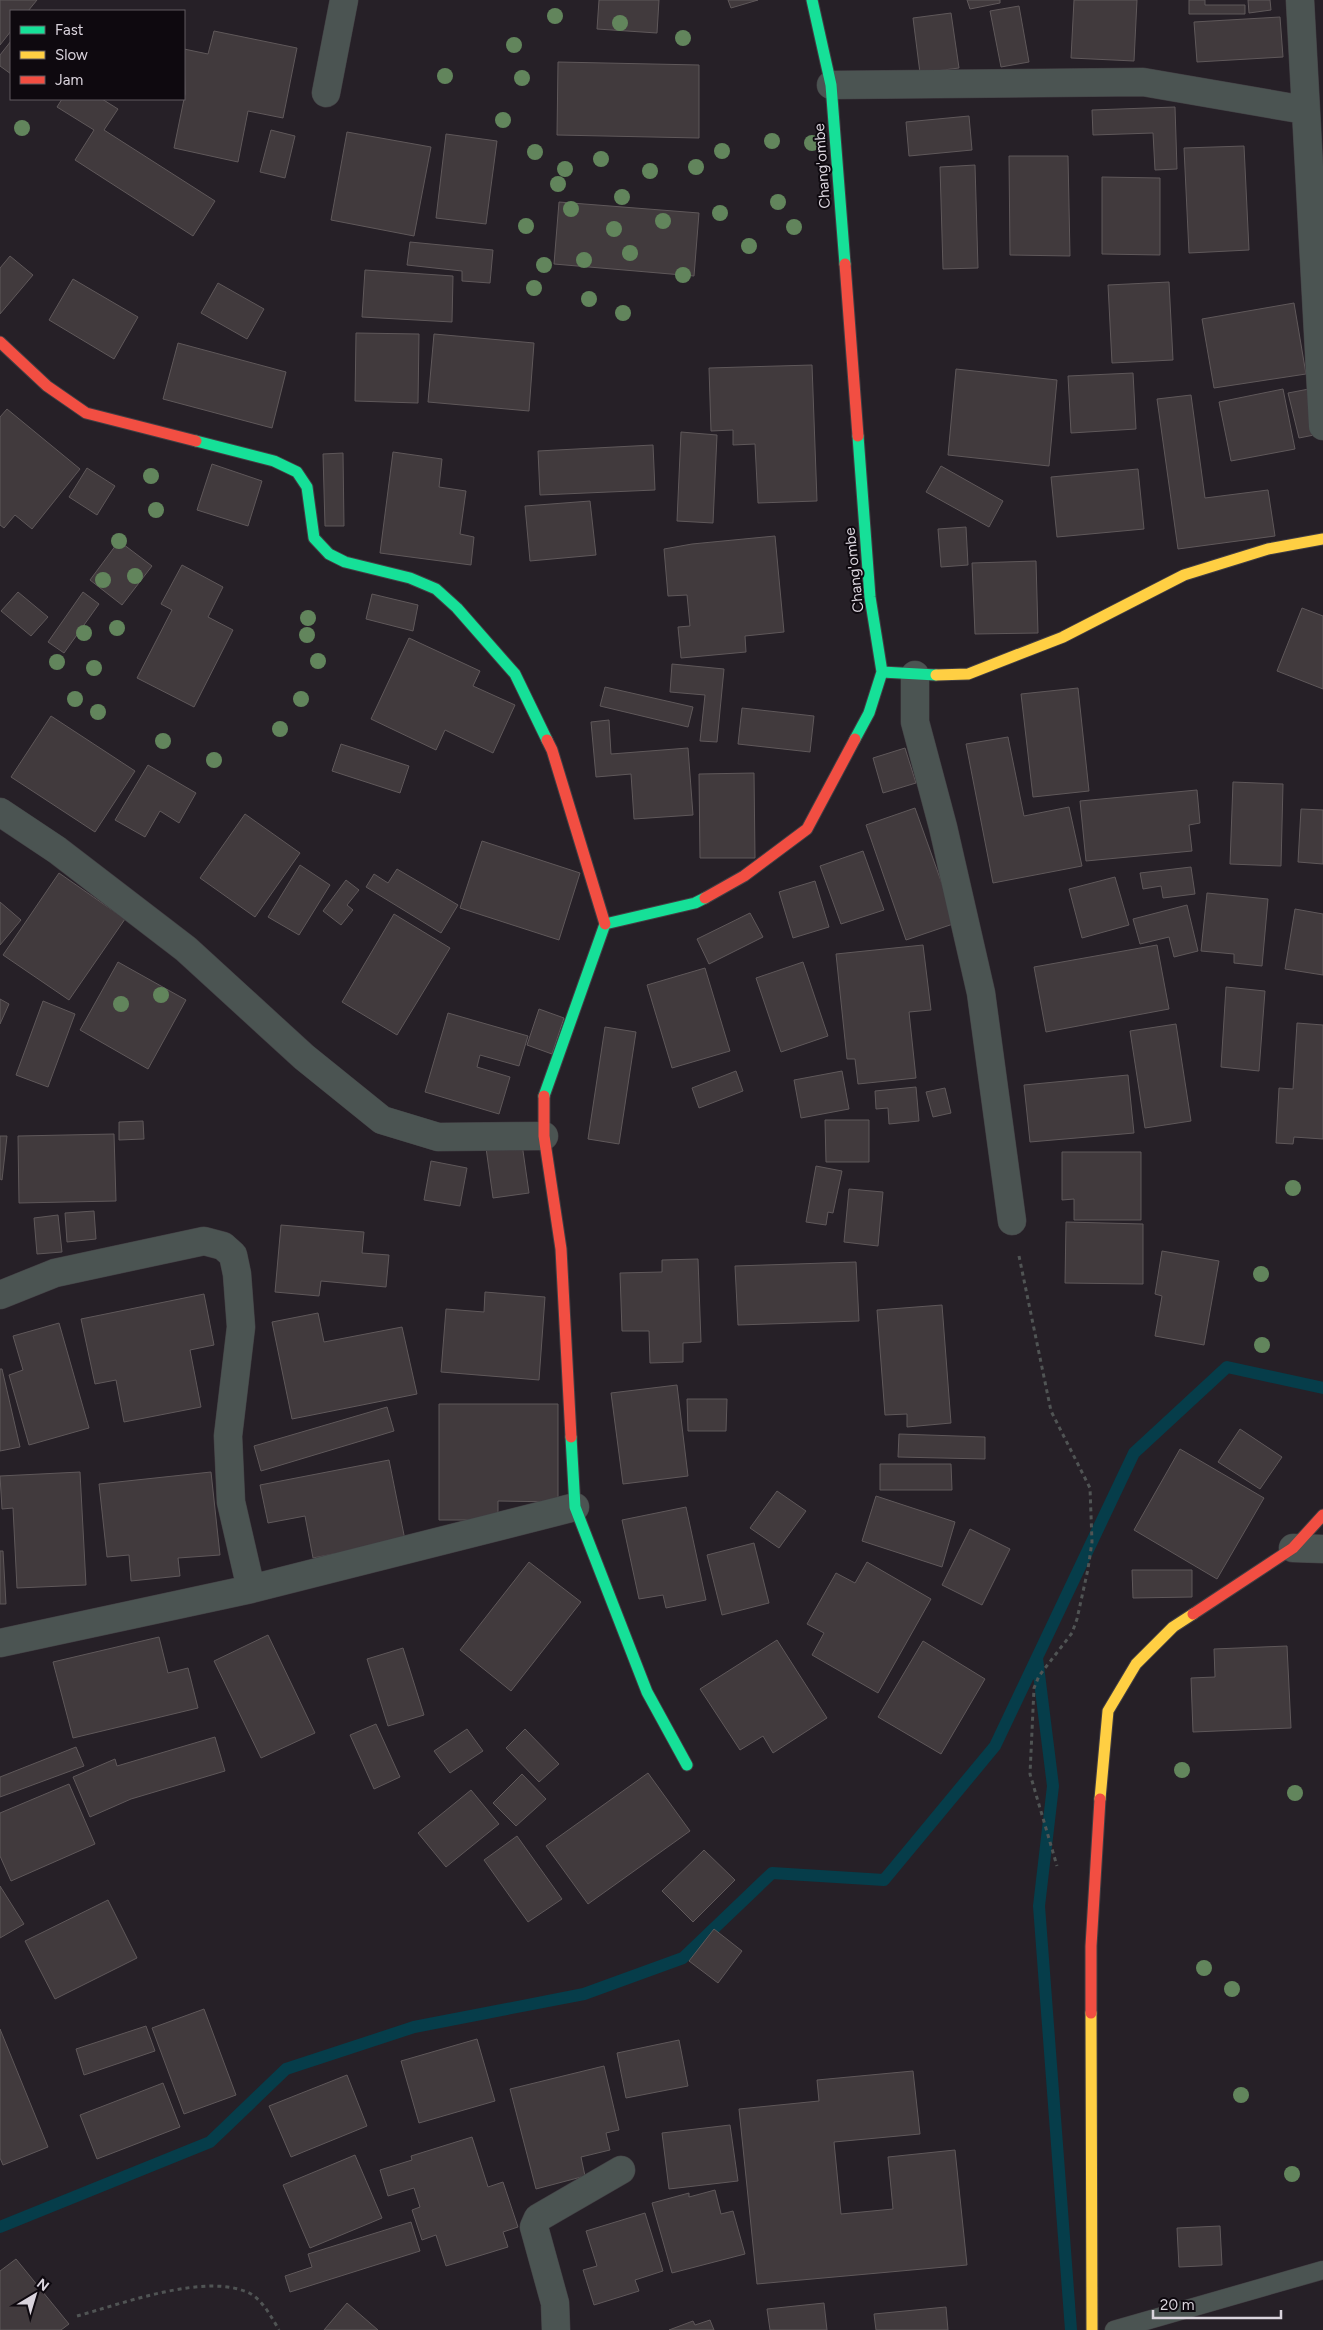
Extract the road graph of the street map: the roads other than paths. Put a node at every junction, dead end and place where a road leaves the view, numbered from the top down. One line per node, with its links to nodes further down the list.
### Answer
1 (344, 0): 5 (street)
2 (812, 0): 4 (street, Chang'ombe)
3 (1300, 0): 6 (street)
4 (831, 85): 6 (street); 10 (street, Chang'ombe)
5 (326, 94)
6 (1305, 110): 8 (street)
7 (0, 342): 13 (street)
8 (1323, 426)
9 (1323, 539): 11 (street)
10 (882, 672): 11 (street); 13 (street)
11 (914, 675): 15 (street)
12 (0, 812): 14 (street)
13 (605, 924): 14 (street)
14 (544, 1136): 17 (street)
15 (1012, 1221)
16 (0, 1295): 21 (street)
17 (575, 1507): 21 (street); 23 (street)
18 (1323, 1515): 19 (street)
19 (1293, 1548): 20 (street); 27 (street)
20 (1323, 1549)
21 (251, 1589): 22 (street)
22 (0, 1643)
23 (687, 1765)
24 (621, 2170): 26 (street)
25 (1323, 2270): 28 (lane)
26 (556, 2330)
27 (1092, 2330)
28 (1114, 2330)

